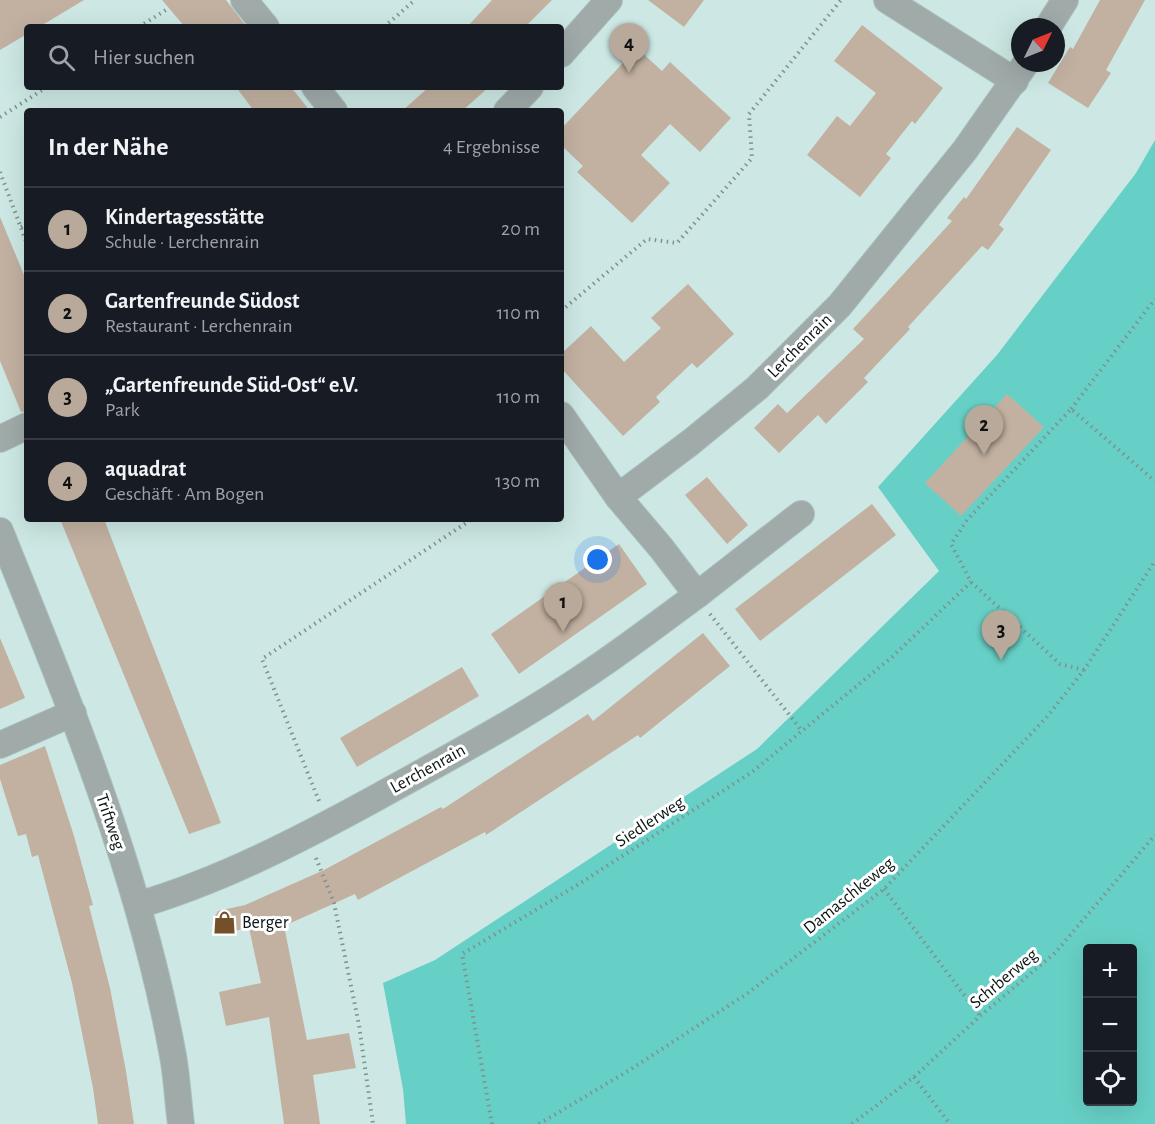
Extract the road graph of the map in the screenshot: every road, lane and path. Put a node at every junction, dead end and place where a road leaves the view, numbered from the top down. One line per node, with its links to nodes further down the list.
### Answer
1 (244, 0): 10 (street)
2 (415, 0): 11 (path)
3 (609, 0): 12 (street)
4 (841, 0): 26 (path)
5 (887, 0): 13 (street)
6 (1065, 0): 8 (street)
7 (169, 8): 9 (path)
8 (1054, 18)
9 (144, 24)
10 (264, 24)
11 (387, 24)
12 (564, 51)
13 (1011, 67)
14 (1021, 72): 32 (street, Lerchenrain)
15 (42, 90): 20 (path)
16 (317, 90): 18 (street)
17 (527, 90): 19 (street)
18 (332, 108)
19 (510, 108)
20 (0, 117)
21 (0, 172): 23 (path)
22 (24, 226): 23 (path)
23 (21, 227): 24 (path)
24 (24, 236)
25 (1155, 299): 27 (path)
26 (564, 308)
27 (1071, 409): 31 (path); 37 (path)
28 (564, 419): 32 (street)
29 (24, 427): 30 (street)
30 (0, 439)
31 (1155, 481)
32 (618, 496): 38 (street)
33 (801, 514): 38 (street, Lerchenrain)
34 (468, 522): 43 (path)
35 (0, 531): 40 (street, Triftweg)
36 (1155, 561): 39 (path, Damaschkeweg)
37 (971, 582): 39 (path); 41 (path, Siedlerweg)
38 (697, 595): 41 (path); 43 (street, Lerchenrain)
39 (1084, 670): 45 (path, Damaschkeweg)
40 (73, 712): 42 (street); 46 (street, Triftweg)
41 (802, 731): 51 (path, Siedlerweg)
42 (0, 745)
43 (317, 829): 46 (street, Lerchenrain); 50 (path)
44 (1155, 835): 47 (path, Schrberweg)
45 (884, 889): 47 (path); 52 (path, Damaschkeweg)
46 (138, 905): 49 (street, Triftweg)
47 (980, 1016): 48 (path, Schrberweg)
48 (914, 1077): 53 (path, Schrberweg); 54 (path)
49 (181, 1124)
50 (373, 1124)
51 (492, 1124)
52 (539, 1124)
53 (852, 1124)
54 (950, 1124)

